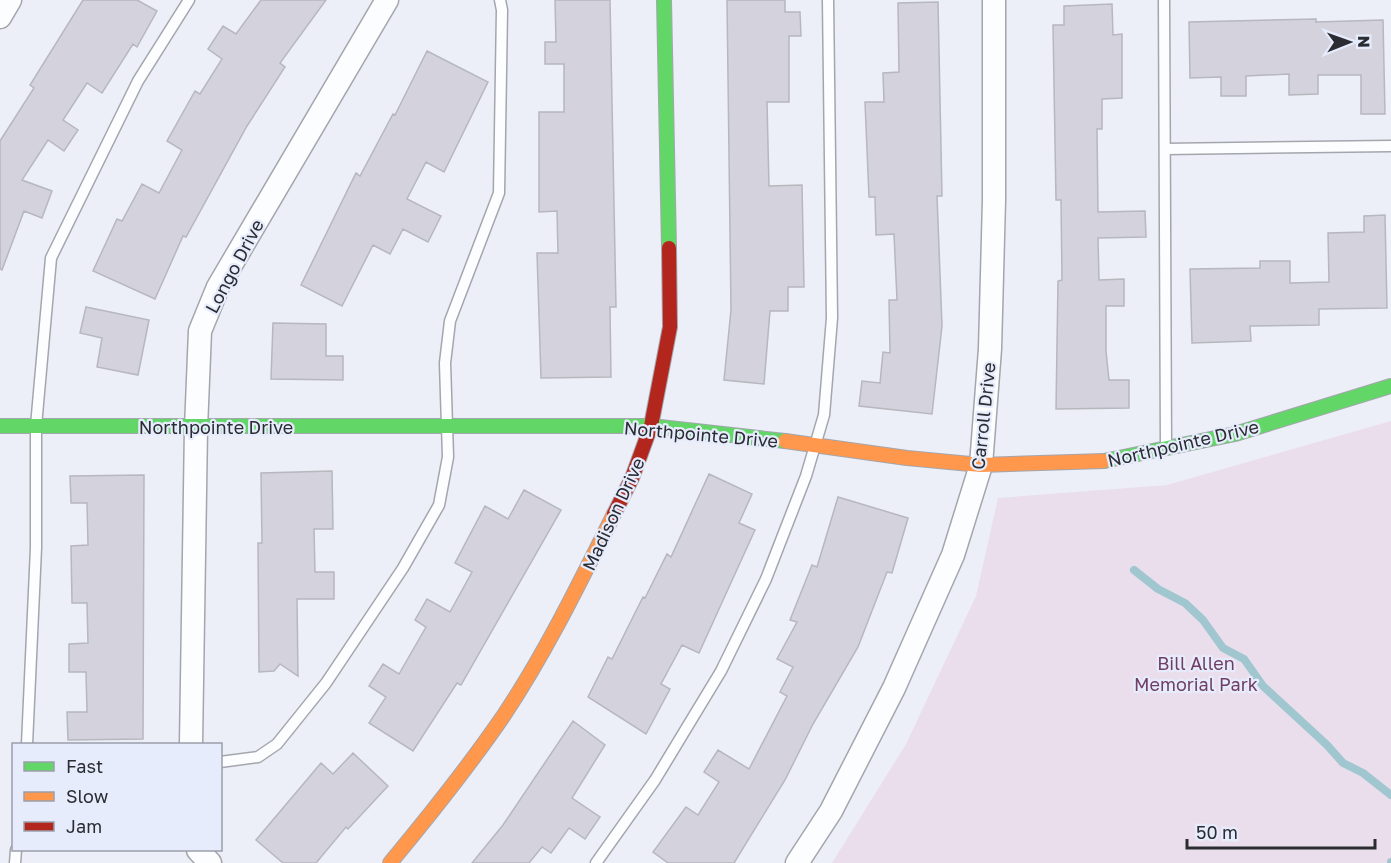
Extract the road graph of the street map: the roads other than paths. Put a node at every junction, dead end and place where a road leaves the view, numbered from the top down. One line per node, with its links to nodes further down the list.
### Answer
1 (10, 0): 9 (street)
2 (189, 0): 14 (lane)
3 (387, 0): 16 (street, Longo Drive)
4 (500, 0): 17 (lane)
5 (664, 0): 15 (street, Madison Drive)
6 (828, 0): 18 (lane)
7 (994, 0): 20 (street, Carroll Drive)
8 (1164, 0): 11 (lane)
9 (0, 17)
10 (1391, 146): 11 (lane)
11 (1165, 149): 19 (lane)
12 (1391, 386): 19 (street, Northpointe Drive)
13 (0, 426): 14 (street, Northpointe Drive)
14 (36, 426): 16 (street, Northpointe Drive); 21 (lane)
15 (651, 426): 17 (street, Northpointe Drive); 18 (street, Northpointe Drive); 26 (street, Madison Drive)
16 (196, 428): 17 (street, Northpointe Drive); 22 (street, Longo Drive)
17 (449, 428): 23 (lane)
18 (815, 444): 20 (street, Northpointe Drive); 27 (lane)
19 (1166, 450): 20 (street, Northpointe Drive)
20 (981, 465): 28 (street, Carroll Drive)
21 (27, 743)
22 (192, 743)
23 (222, 762)
24 (200, 851): 25 (street)
25 (210, 863)
26 (390, 863)
27 (596, 863)
28 (797, 863)

